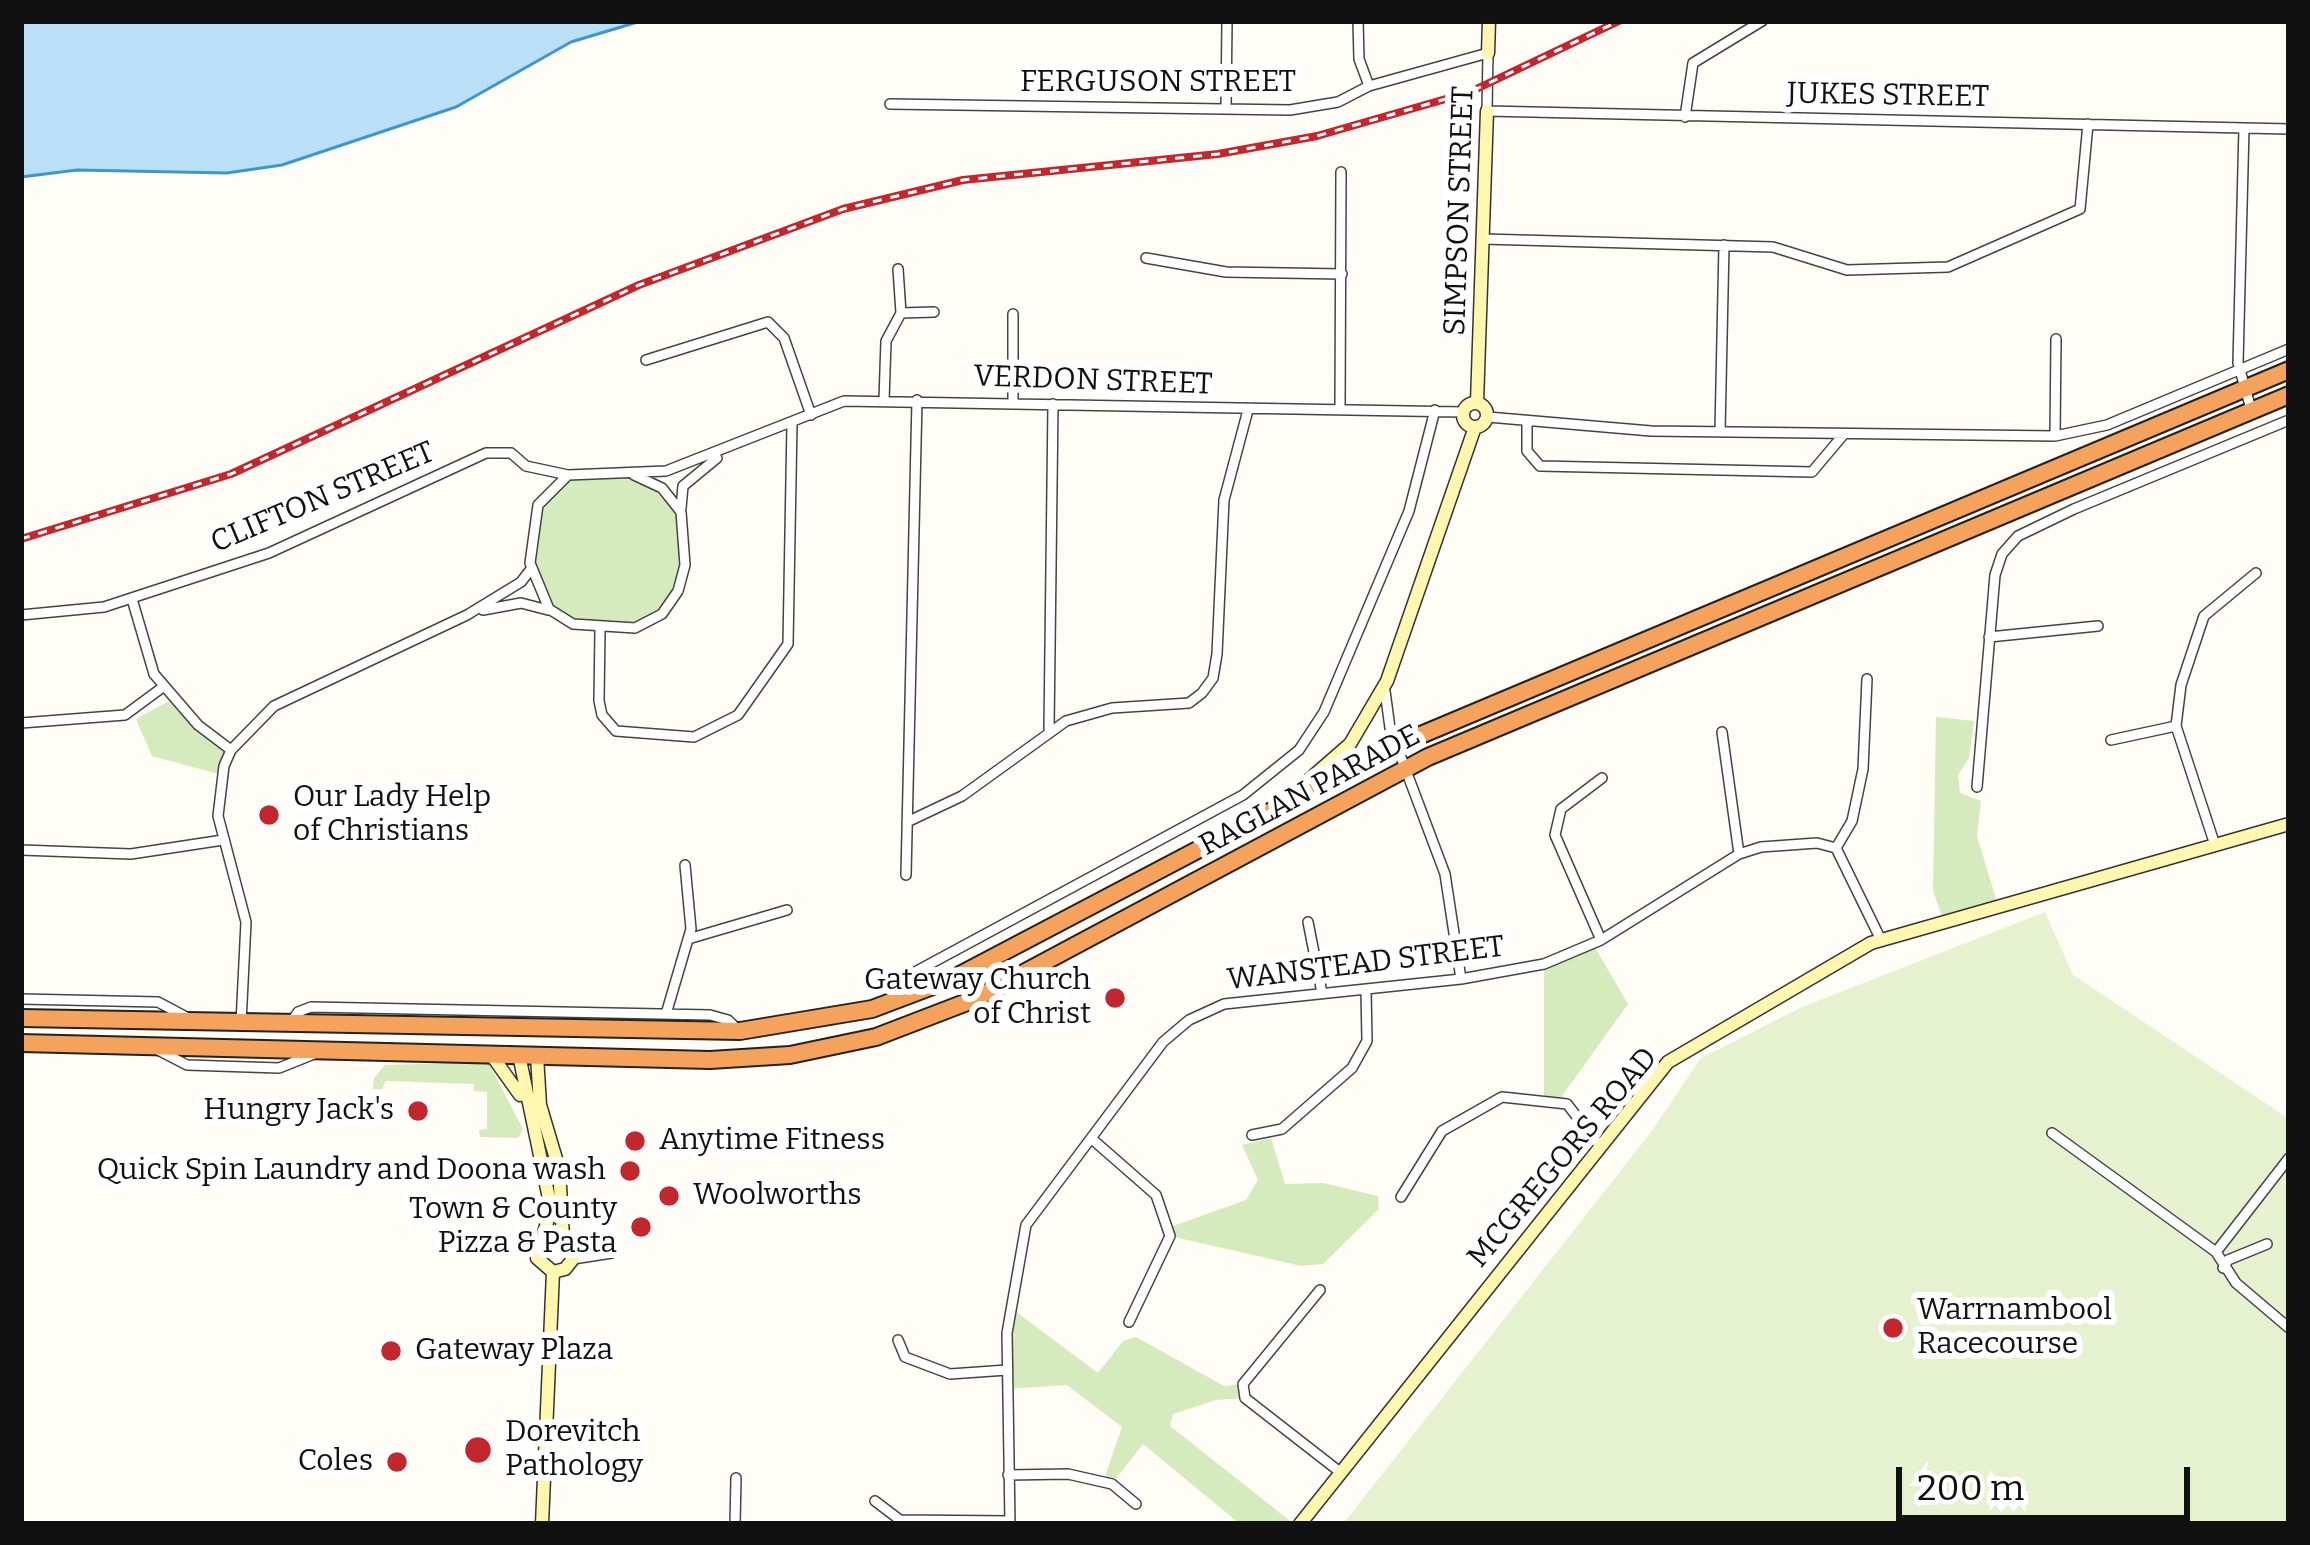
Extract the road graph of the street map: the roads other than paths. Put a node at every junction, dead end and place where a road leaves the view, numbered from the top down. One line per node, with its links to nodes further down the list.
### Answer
1 (1227, 21): 8 (street)
2 (1358, 21): 6 (street)
3 (1489, 21): 5 (street, SIMPSON STREET)
4 (1762, 21): 10 (street)
5 (1488, 52): 6 (street, FERGUSON STREET); 9 (street, SIMPSON STREET)
6 (1369, 86): 8 (street, FERGUSON STREET)
7 (890, 104): 8 (street, FERGUSON STREET)
8 (1226, 110)
9 (1486, 111): 10 (street, JUKES STREET); 15 (street, SIMPSON STREET)
10 (1684, 117): 11 (street, JUKES STREET)
11 (2088, 124): 12 (street, JUKES STREET); 16 (street)
12 (2244, 128): 13 (street, JUKES STREET); 27 (street)
13 (2289, 129)
14 (1341, 172): 19 (street)
15 (1483, 239): 16 (street); 31 (street, SIMPSON STREET)
16 (1724, 244): 45 (street)
17 (1146, 258): 19 (street)
18 (898, 269): 21 (street)
19 (1342, 274): 34 (street)
20 (934, 312): 21 (street)
21 (901, 313): 29 (street)
22 (1013, 314): 32 (street)
23 (2056, 339): 47 (street)
24 (2289, 349): 27 (street)
25 (646, 360): 39 (street)
26 (2289, 370): 27 (highway, RAGLAN PARADE)
27 (2240, 380): 35 (street); 47 (street); 69 (highway, RAGLAN PARADE)
28 (2289, 395): 35 (highway, RAGLAN PARADE)
29 (884, 400): 30 (street, VERDON STREET); 39 (street, VERDON STREET)
30 (917, 400): 32 (street, VERDON STREET); 74 (street)
31 (1477, 402): 38 (street); 40 (street)
32 (1012, 403): 33 (street, VERDON STREET)
33 (1054, 404): 36 (street, VERDON STREET); 66 (street)
34 (1340, 407): 36 (street, VERDON STREET); 37 (street, VERDON STREET)
35 (2252, 409): 71 (highway, RAGLAN PARADE)
36 (1248, 410): 66 (street)
37 (1435, 410): 38 (street, VERDON STREET); 85 (street, RAGLAN PARADE)
38 (1463, 412): 44 (street)
39 (811, 415): 43 (street, VERDON STREET)
40 (1488, 417): 42 (street); 44 (street)
41 (2289, 420): 60 (street)
42 (1527, 422): 45 (street); 46 (street)
43 (792, 423): 48 (street, VERDON STREET); 59 (street)
44 (1475, 427): 62 (street)
45 (1720, 430): 46 (street)
46 (1844, 434): 47 (street)
47 (2055, 436)
48 (732, 448): 50 (street, VERDON STREET); 51 (street, VERDON STREET)
49 (568, 475): 50 (street); 52 (street); 54 (street, CLIFTON STREET)
50 (634, 475): 51 (street)
51 (681, 512): 59 (street)
52 (530, 568): 55 (street); 57 (street)
53 (2256, 573): 65 (street)
54 (132, 599): 56 (street, CLIFTON STREET); 63 (street)
55 (555, 614): 57 (street); 59 (street)
56 (21, 615)
57 (466, 615): 70 (street)
58 (2098, 626): 60 (street)
59 (600, 629)
60 (1989, 637): 73 (street)
61 (1867, 679): 79 (street)
62 (1387, 681): 69 (street); 75 (street)
63 (164, 687): 64 (street); 70 (street)
64 (21, 723)
65 (2176, 726): 68 (street); 78 (street)
66 (1049, 729): 74 (street)
67 (1722, 732): 81 (street)
68 (2111, 740)
69 (1397, 745): 71 (street); 75 (highway, RAGLAN PARADE)
70 (231, 750): 77 (street)
71 (1406, 770): 91 (highway, RAGLAN PARADE); 93 (street)
72 (1602, 778): 89 (street)
73 (1977, 787)
74 (907, 822): 83 (street)
75 (1242, 824): 87 (highway, RAGLAN PARADE)
76 (2289, 824): 78 (street, MCGREGORS ROAD)
77 (223, 840): 80 (street); 100 (street)
78 (2214, 842): 90 (street, MCGREGORS ROAD)
79 (1836, 848): 81 (street, WANSTEAD STREET); 90 (street)
80 (21, 850)
81 (1739, 854): 89 (street, WANSTEAD STREET)
82 (685, 865): 88 (street)
83 (906, 875)
84 (787, 910): 88 (street)
85 (1032, 911): 87 (street); 92 (street, RAGLAN PARADE)
86 (1308, 922): 95 (street)
87 (1043, 932): 91 (highway); 103 (highway, RAGLAN PARADE)
88 (688, 939): 97 (street)
89 (1601, 940): 93 (street, WANSTEAD STREET)
90 (1881, 940): 111 (street, MCGREGORS ROAD)
91 (1058, 957): 106 (highway, RAGLAN PARADE)
92 (915, 972)
93 (1461, 979): 94 (street, WANSTEAD STREET)
94 (1366, 989): 95 (street, WANSTEAD STREET); 109 (street)
95 (1322, 993): 110 (street, WANSTEAD STREET)
96 (21, 999): 99 (street, RAGLAN PARADE)
97 (665, 1014): 101 (street, RAGLAN PARADE); 103 (street, RAGLAN PARADE)
98 (21, 1018): 99 (highway, RAGLAN PARADE)
99 (193, 1022): 100 (highway, RAGLAN PARADE)
100 (241, 1023): 101 (highway, RAGLAN PARADE)
101 (290, 1024): 102 (highway, RAGLAN PARADE)
102 (529, 1030): 103 (highway, RAGLAN PARADE); 106 (street); 106 (street)
103 (740, 1031)
104 (21, 1043): 105 (highway, RAGLAN PARADE)
105 (490, 1053): 106 (highway, RAGLAN PARADE); 107 (street)
106 (528, 1055): 107 (street); 116 (street)
107 (527, 1106): 114 (street)
108 (2052, 1133): 118 (street)
109 (1252, 1135)
110 (1092, 1139): 122 (street); 125 (street, WANSTEAD STREET)
111 (1600, 1146): 113 (street); 126 (street, MCGREGORS ROAD)
112 (2289, 1159): 118 (street)
113 (1401, 1197)
114 (542, 1241): 116 (street); 120 (street)
115 (2267, 1244): 119 (street)
116 (569, 1248): 117 (street); 120 (street)
117 (612, 1252)
118 (2216, 1252): 119 (street)
119 (2223, 1268): 123 (street)
120 (553, 1272): 132 (street)
121 (1320, 1290): 126 (street)
122 (1129, 1322)
123 (2289, 1328)
124 (898, 1340): 125 (street)
125 (1007, 1370): 127 (street, WANSTEAD STREET)
126 (1340, 1472): 134 (street, MCGREGORS ROAD)
127 (1009, 1475): 130 (street); 131 (street, WANSTEAD STREET)
128 (736, 1478): 133 (street)
129 (875, 1501): 131 (street)
130 (1136, 1504)
131 (1010, 1522)
132 (542, 1524)
133 (735, 1524)
134 (1300, 1524)

